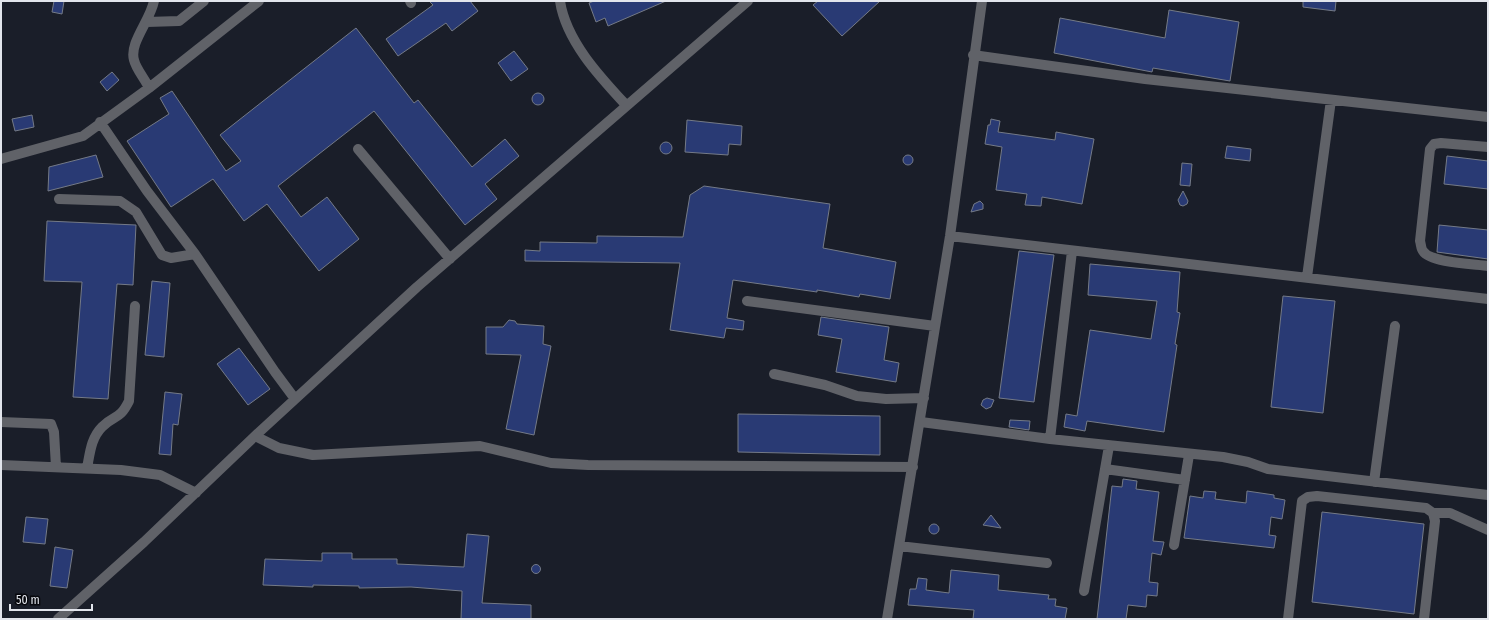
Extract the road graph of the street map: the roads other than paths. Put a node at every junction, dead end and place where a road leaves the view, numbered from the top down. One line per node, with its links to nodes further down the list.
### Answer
1 (154, 1): 7 (street)
2 (204, 1): 7 (street)
3 (259, 1): 9 (street)
4 (560, 1): 11 (street)
5 (748, 1): 11 (street)
6 (982, 1): 8 (street)
7 (147, 22): 9 (street)
8 (973, 55): 10 (street); 18 (street)
9 (150, 88): 13 (street)
10 (1331, 100): 12 (street); 23 (street)
11 (626, 105): 21 (street)
12 (1488, 117)
13 (100, 122): 16 (street); 20 (street)
14 (1488, 148): 22 (street)
15 (358, 149): 21 (street)
16 (1, 159)
17 (59, 199): 20 (street)
18 (950, 236): 19 (street); 27 (street)
19 (1072, 251): 23 (street); 35 (street)
20 (195, 254): 31 (street)
21 (450, 259): 31 (street)
22 (1488, 266)
23 (1307, 277): 24 (street)
24 (1488, 299)
25 (747, 301): 27 (street)
26 (135, 306): 41 (street)
27 (935, 326): 30 (street)
28 (1395, 326): 44 (street)
29 (774, 374): 30 (street)
30 (924, 398): 33 (street)
31 (295, 399): 34 (street)
32 (1, 422): 39 (street)
33 (921, 422): 35 (street); 40 (street)
34 (255, 436): 40 (street); 45 (street)
35 (1050, 439): 36 (street)
36 (1109, 446): 37 (street); 42 (street)
37 (1189, 455): 43 (street); 44 (street)
38 (1, 465): 39 (street)
39 (56, 467): 41 (street)
40 (913, 467): 50 (street)
41 (87, 468): 45 (street)
42 (1105, 469): 43 (street); 52 (street)
43 (1185, 480): 49 (street)
44 (1374, 482): 46 (street)
45 (196, 493): 53 (street)
46 (1488, 495)
47 (1434, 513): 48 (street); 55 (street); 56 (street)
48 (1488, 530)
49 (1174, 545)
50 (900, 546): 51 (street); 54 (street)
51 (1047, 563)
52 (1084, 591)
53 (58, 619)
54 (887, 619)
55 (1288, 619)
56 (1424, 619)

